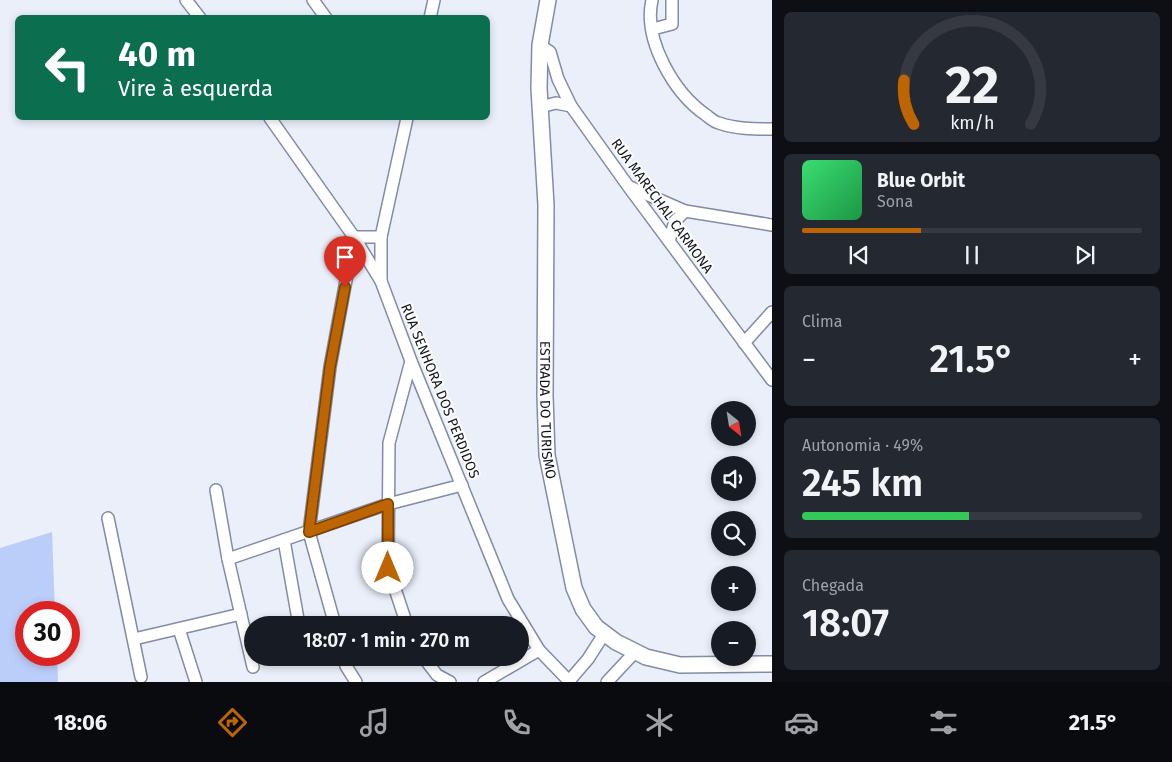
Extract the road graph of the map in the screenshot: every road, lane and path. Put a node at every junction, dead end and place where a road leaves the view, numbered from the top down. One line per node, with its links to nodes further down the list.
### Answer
1 (186, 0): 6 (street)
2 (313, 0): 7 (street)
3 (548, 0): 9 (main road, ESTRADA DO TURISMO)
4 (652, 0): 8 (street)
5 (672, 0): 8 (street)
6 (198, 15)
7 (324, 15)
8 (653, 29): 14 (street)
9 (540, 44): 10 (street, RUA MARECHAL CARMONA); 11 (main road, ESTRADA DO TURISMO)
10 (571, 106): 11 (street); 15 (street, RUA MARECHAL CARMONA)
11 (540, 107): 38 (main road, ESTRADA DO TURISMO)
12 (271, 120): 18 (street, RUA SENHORA DOS PERDIDOS)
13 (406, 120): 19 (street)
14 (772, 129)
15 (628, 186): 16 (street); 20 (street, RUA MARECHAL CARMONA)
16 (686, 211): 17 (street); 20 (street)
17 (772, 225)
18 (354, 237): 19 (street); 21 (street, RUA SENHORA DOS PERDIDOS); 30 (street)
19 (381, 237): 21 (street)
20 (669, 241): 23 (street, RUA MARECHAL CARMONA)
21 (381, 281): 24 (street, RUA SENHORA DOS PERDIDOS)
22 (772, 312): 23 (street)
23 (744, 343): 25 (street, RUA MARECHAL CARMONA)
24 (411, 361): 26 (street, RUA SENHORA DOS PERDIDOS); 28 (street)
25 (772, 380)
26 (462, 485): 28 (street); 40 (street, RUA SENHORA DOS PERDIDOS)
27 (216, 490): 32 (street)
28 (388, 504): 30 (street); 36 (street)
29 (108, 518): 39 (street)
30 (309, 532): 31 (street); 35 (street)
31 (284, 540): 32 (street); 34 (street)
32 (228, 559): 33 (street)
33 (240, 614): 37 (street); 45 (street)
34 (297, 616)
35 (332, 616)
36 (404, 616)
37 (179, 629): 39 (street); 48 (street)
38 (604, 634): 41 (main road, ESTRADA DO TURISMO); 47 (street)
39 (134, 639): 46 (street)
40 (539, 650): 47 (street, RUA SENHORA DOS PERDIDOS); 51 (street)
41 (635, 652): 42 (main road, ESTRADA DO TURISMO); 52 (street)
42 (772, 664)
43 (346, 666): 49 (street)
44 (430, 666): 50 (street)
45 (253, 667)
46 (141, 677)
47 (570, 681)
48 (196, 682)
49 (356, 682)
50 (450, 682)
51 (484, 682)
52 (607, 682)

